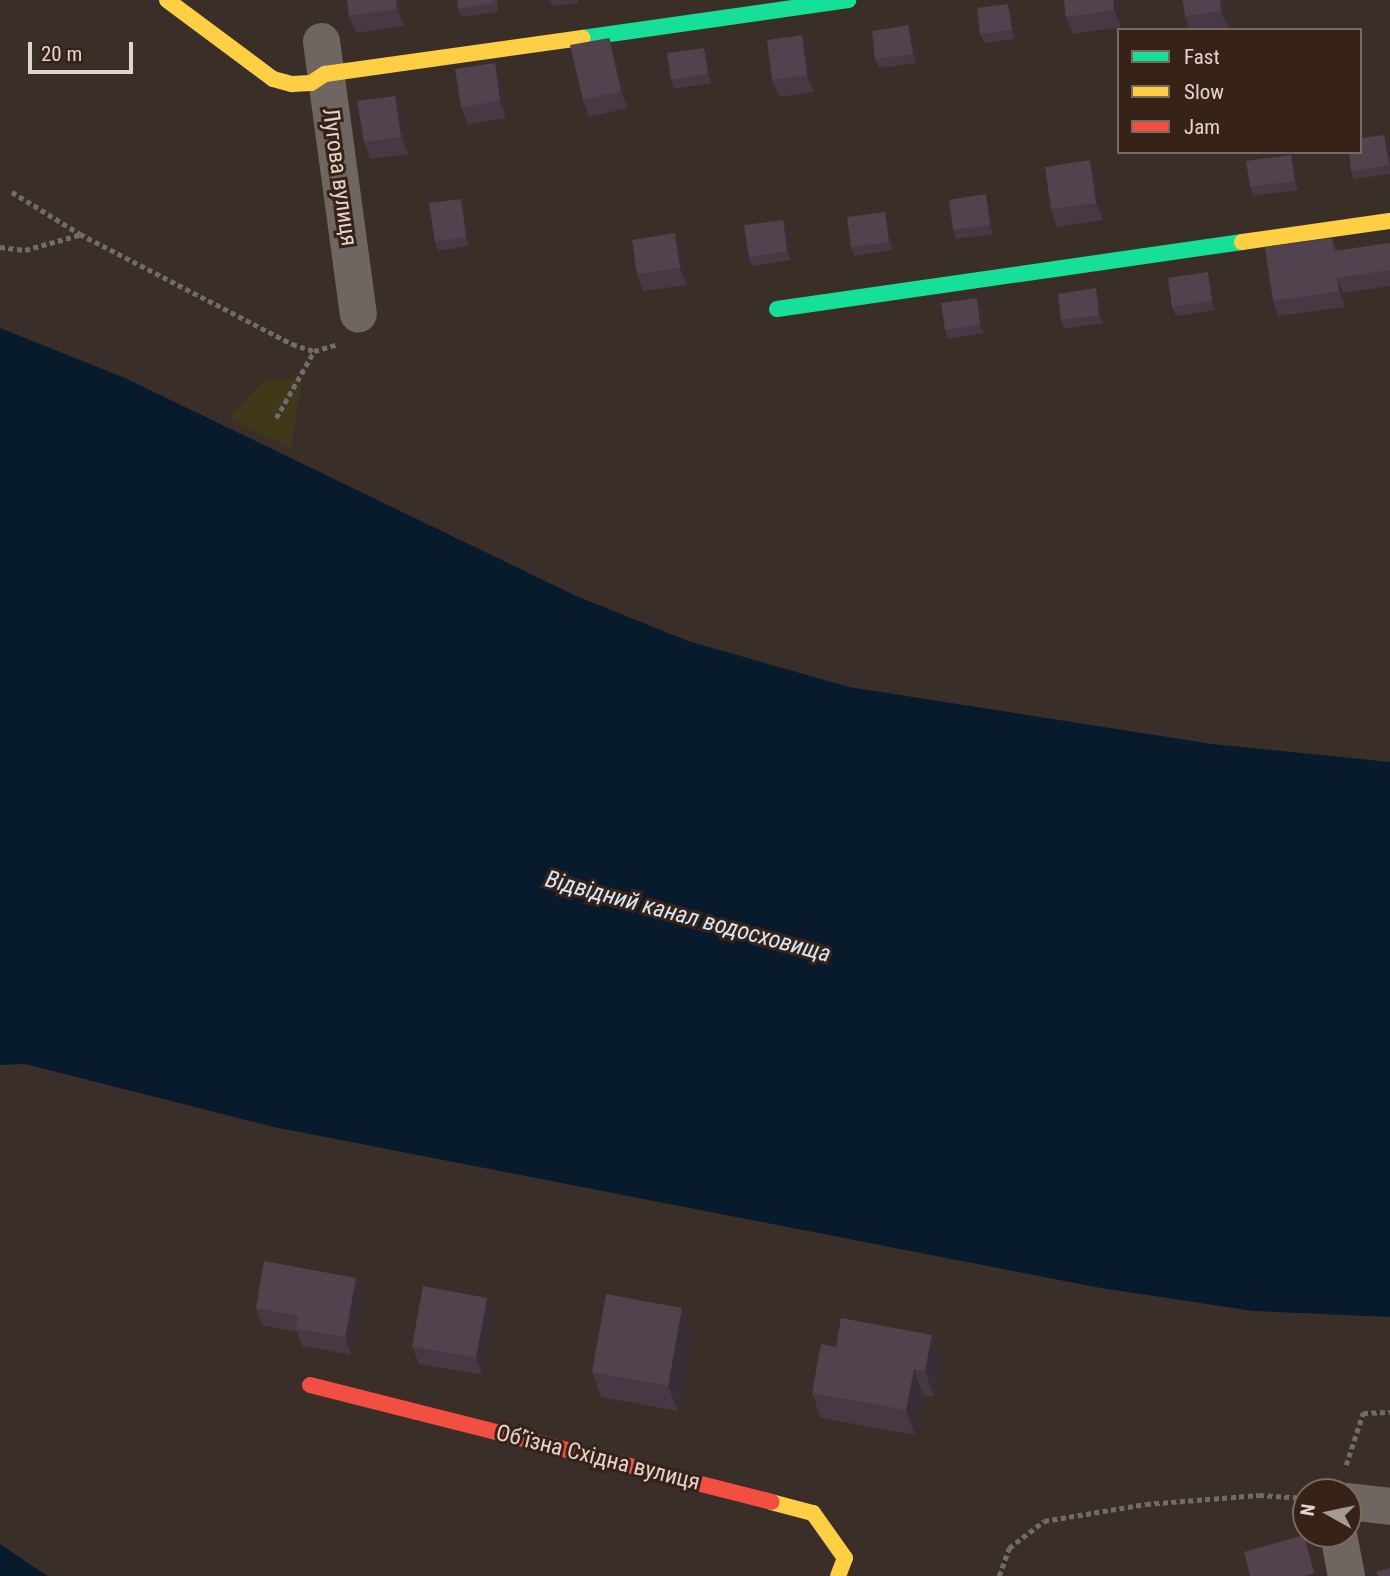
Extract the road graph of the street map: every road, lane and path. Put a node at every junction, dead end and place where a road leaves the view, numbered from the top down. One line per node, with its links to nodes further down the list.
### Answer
1 (167, 0): 3 (street)
2 (848, 0): 3 (street)
3 (323, 57): 9 (street, Лугова вулиця)
4 (12, 192): 6 (path)
5 (1390, 221): 8 (street)
6 (80, 234): 7 (path); 10 (path)
7 (0, 247)
8 (777, 309)
9 (358, 314): 10 (path)
10 (314, 351): 11 (path)
11 (276, 418)
12 (310, 1385): 18 (street, Обʼїзна Східна вулиця)
13 (1390, 1412): 14 (path)
14 (1347, 1478)
15 (1362, 1496): 17 (street)
16 (1292, 1497): 19 (path)
17 (1390, 1506)
18 (838, 1576)
19 (999, 1576)

